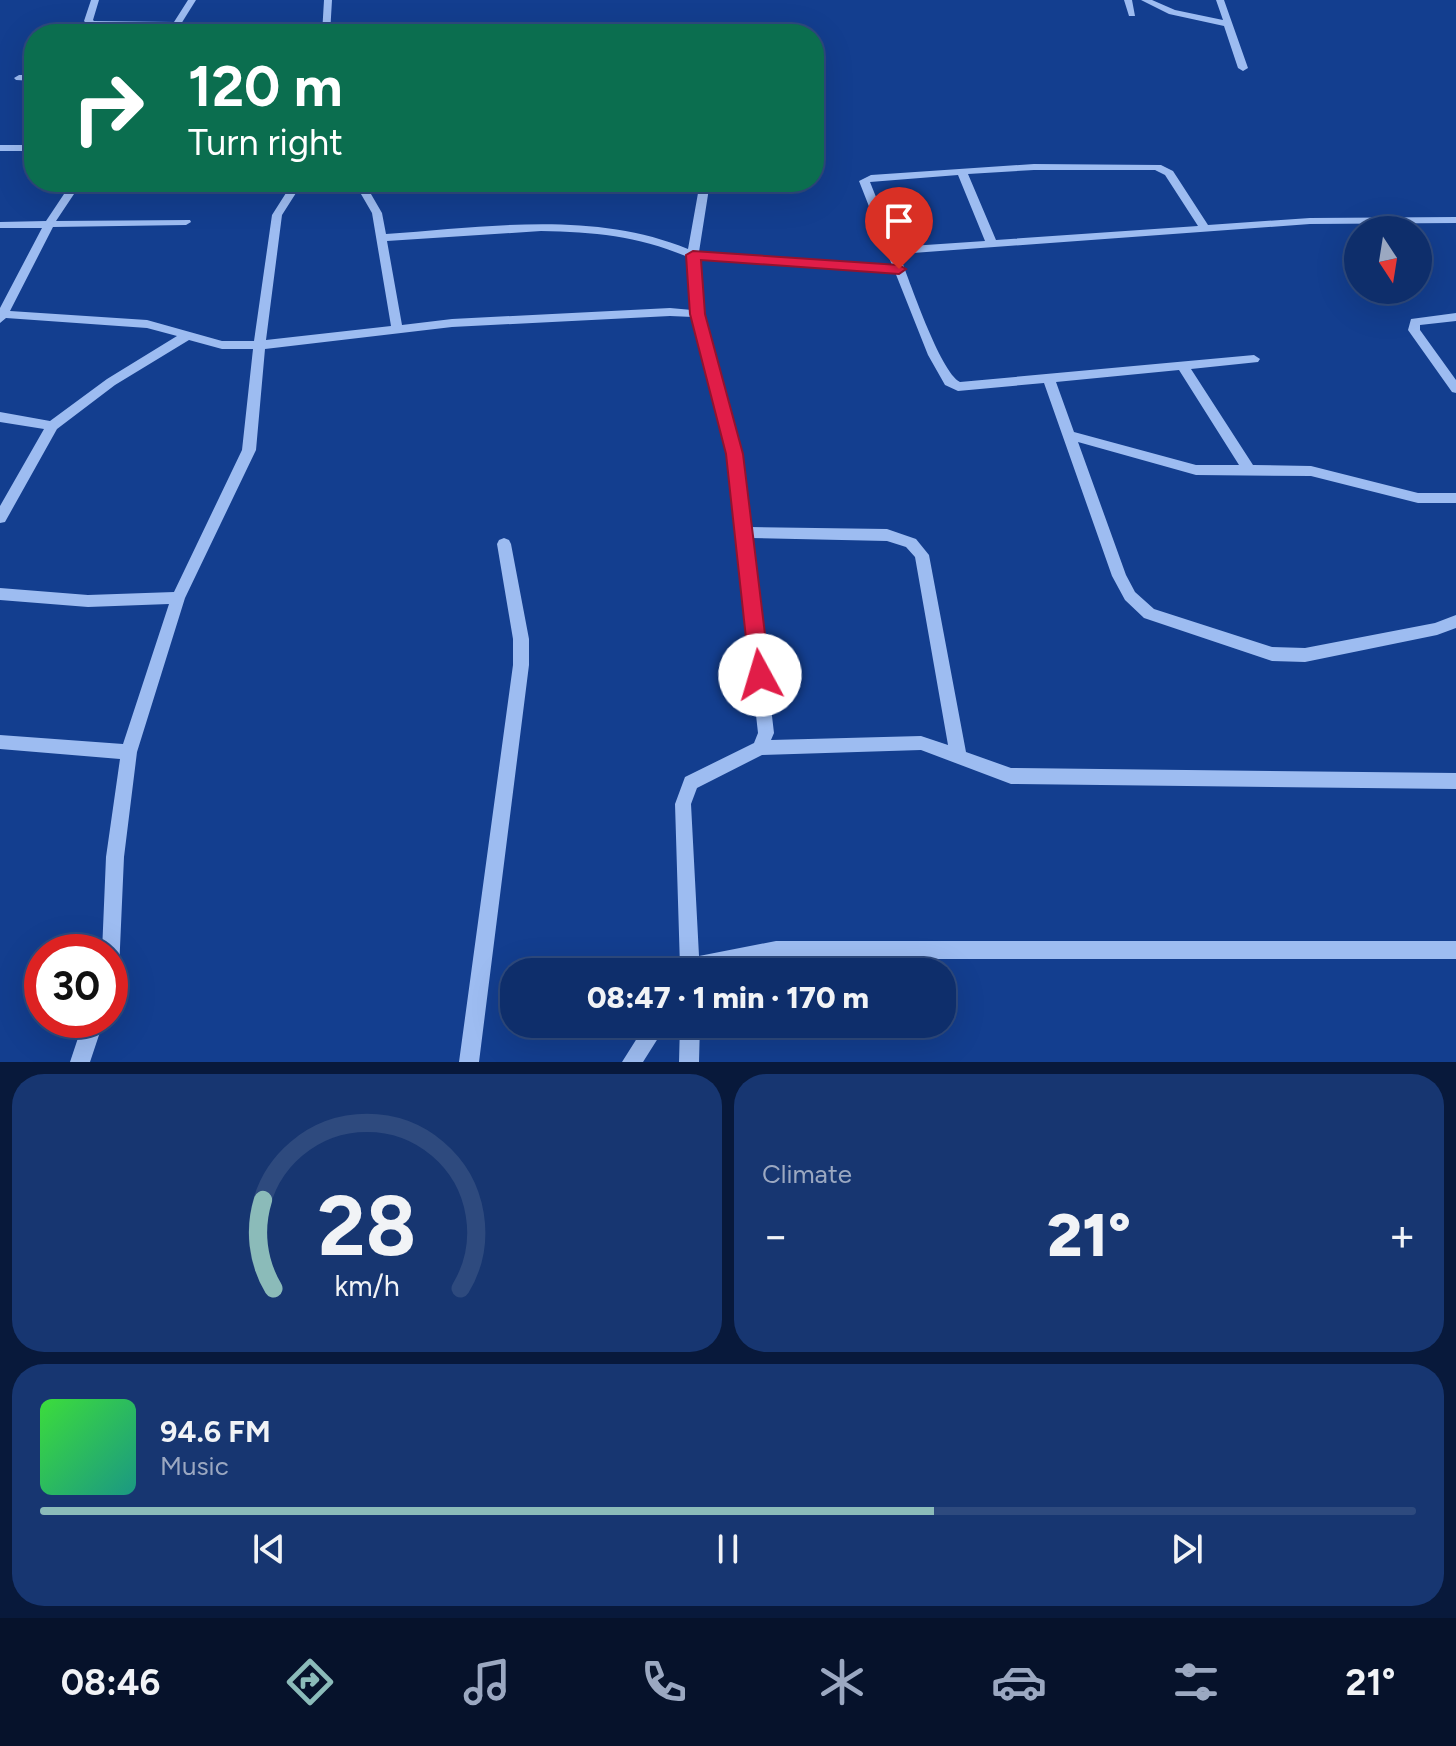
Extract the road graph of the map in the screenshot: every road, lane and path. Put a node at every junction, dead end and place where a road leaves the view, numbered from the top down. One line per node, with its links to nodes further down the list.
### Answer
1 (95, 0): 8 (street)
2 (192, 0): 9 (street)
3 (328, 0): 10 (street)
4 (1128, 0): 7 (street)
5 (1145, 0): 11 (street)
6 (1220, 0): 11 (street)
7 (1132, 14)
8 (92, 24)
9 (177, 24)
10 (327, 24)
11 (1228, 24): 12 (street)
12 (1243, 68)
13 (19, 78): 14 (street)
14 (24, 78)
15 (0, 148): 16 (street)
16 (24, 148)
17 (962, 172): 26 (street); 28 (street); 29 (street)
18 (70, 192): 24 (street)
19 (292, 192): 37 (street)
20 (365, 192): 27 (street)
21 (703, 192): 30 (street)
22 (1456, 220): 26 (street)
23 (186, 222): 24 (street)
24 (49, 224): 25 (street); 33 (street)
25 (0, 225)
26 (1204, 227): 28 (street)
27 (383, 238): 30 (street); 35 (street)
28 (992, 244): 29 (street)
29 (892, 251): 31 (street)
30 (693, 255): 31 (street); 32 (street)
31 (899, 269): 40 (street)
32 (698, 314): 35 (street); 48 (street)
33 (2, 316): 36 (street)
34 (1456, 317): 41 (street)
35 (397, 329): 37 (street)
36 (185, 337): 37 (street); 43 (street)
37 (261, 345): 51 (street)
38 (1254, 359): 39 (street)
39 (1183, 366): 40 (street); 45 (street)
40 (1049, 379): 44 (street)
41 (1456, 389)
42 (0, 417): 43 (street)
43 (52, 426): 47 (street)
44 (1069, 435): 45 (street); 52 (street)
45 (1250, 472): 46 (street)
46 (1456, 498)
47 (0, 518)
48 (744, 532): 54 (street); 56 (street)
49 (504, 544): 66 (street)
50 (0, 594): 51 (street)
51 (178, 598): 55 (street)
52 (1456, 621)
53 (0, 742): 55 (street)
54 (760, 748): 56 (street); 60 (street)
55 (129, 752): 58 (street)
56 (958, 755): 57 (street)
57 (1456, 781)
58 (112, 934)
59 (1456, 950): 61 (street)
60 (689, 958)
61 (741, 958)
62 (88, 1038): 65 (street)
63 (648, 1038): 67 (street)
64 (690, 1038): 68 (street)
65 (80, 1062)
66 (469, 1062)
67 (632, 1062)
68 (689, 1062)

